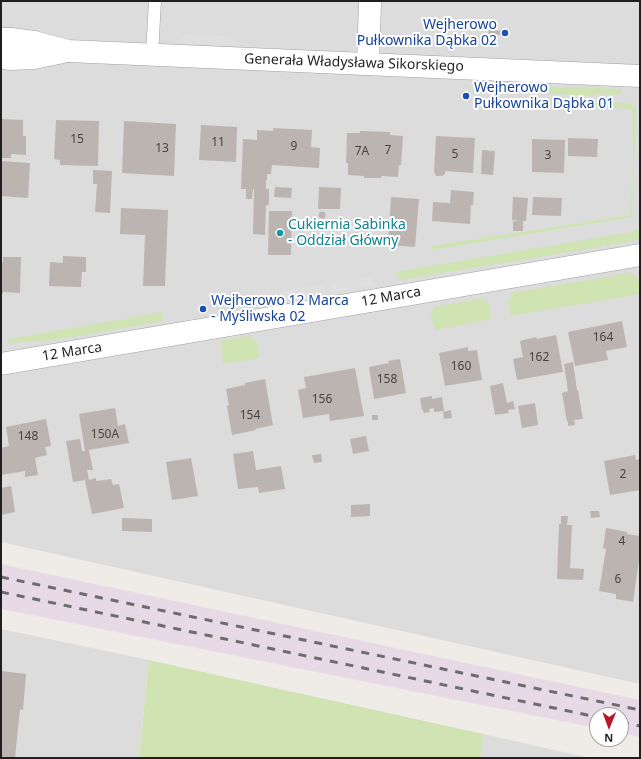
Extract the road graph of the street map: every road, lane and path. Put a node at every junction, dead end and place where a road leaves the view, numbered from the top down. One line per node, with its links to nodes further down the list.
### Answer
1 (155, 1): 5 (lane)
2 (370, 1): 7 (street)
3 (1, 40): 4 (street, Generała Władysława Sikorskiego)
4 (68, 51): 5 (street, Generała Władysława Sikorskiego); 6 (street, Generała Władysława Sikorskiego)
5 (152, 55): 7 (street, Generała Władysława Sikorskiego)
6 (1, 57)
7 (368, 64): 8 (street, Generała Władysława Sikorskiego)
8 (640, 76)
9 (640, 255): 10 (street, 12 Marca)
10 (1, 364)

